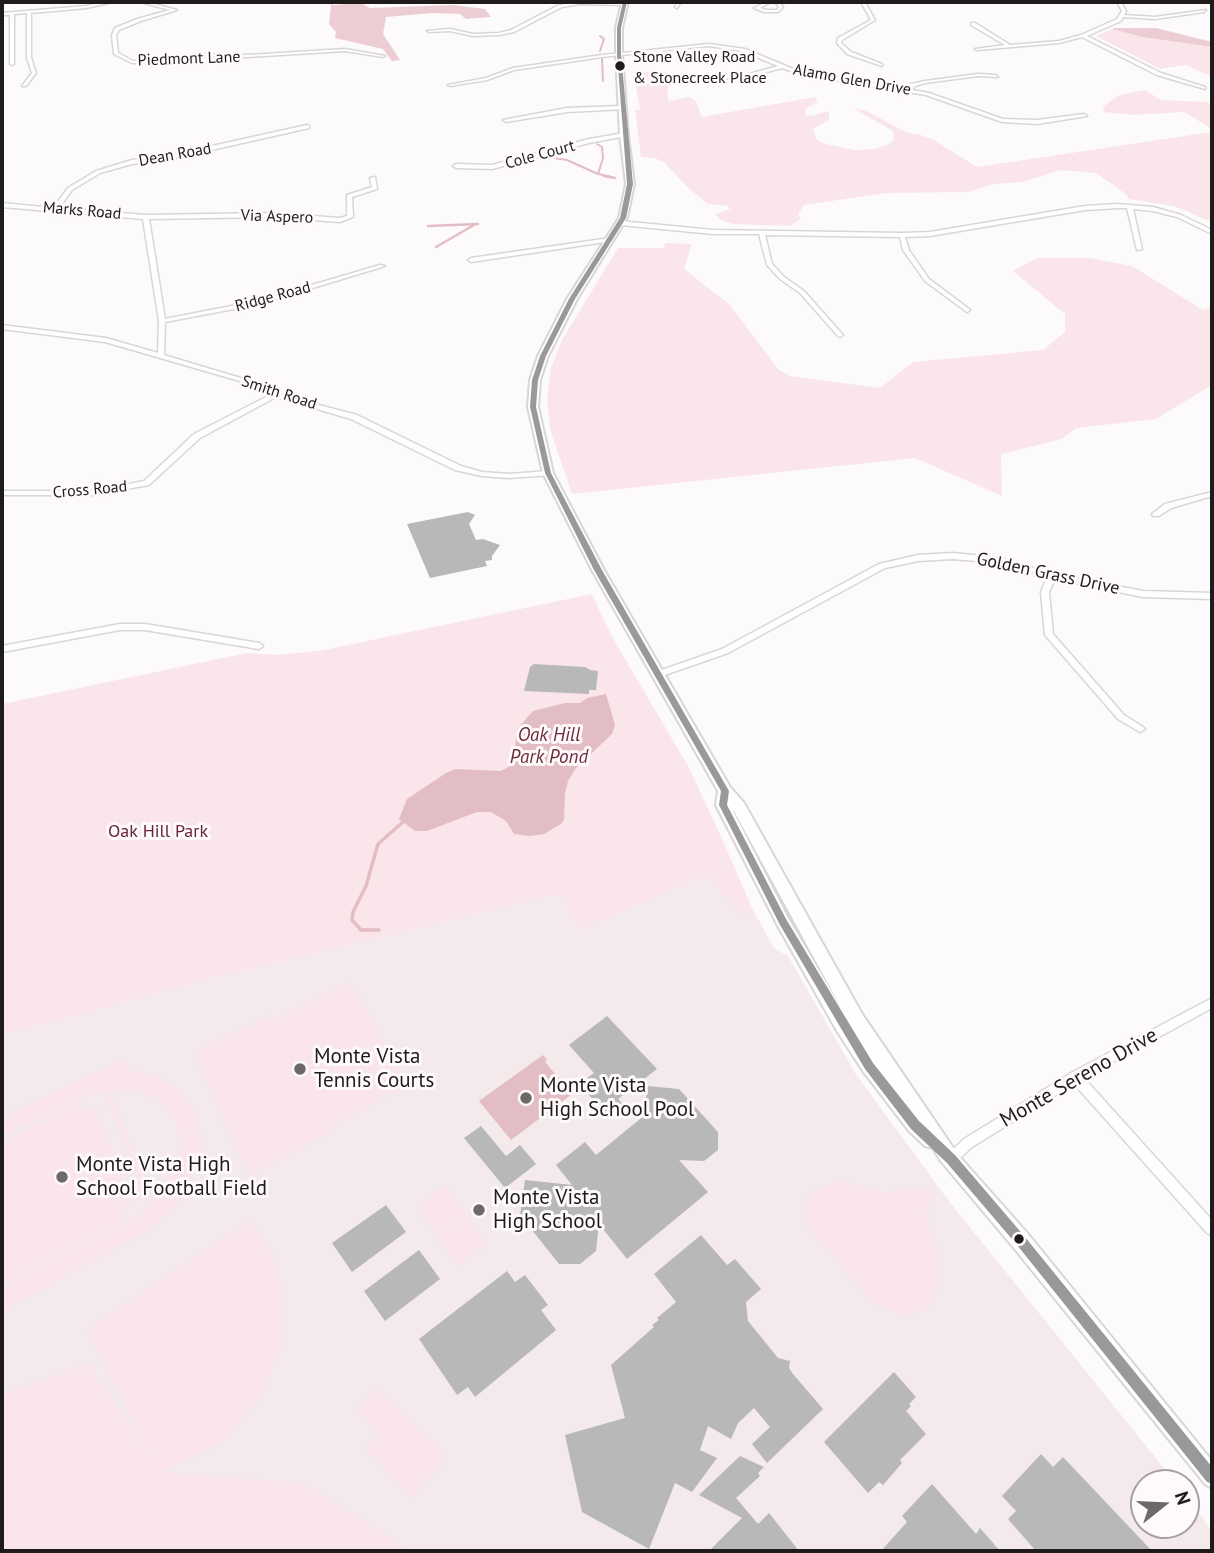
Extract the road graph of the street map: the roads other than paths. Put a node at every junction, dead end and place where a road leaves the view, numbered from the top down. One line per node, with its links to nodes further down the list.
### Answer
1 (111, 2): 11 (street)
2 (142, 2): 21 (street, Piedmont Lane)
3 (769, 2): 4 (street)
4 (777, 2)
5 (863, 2): 23 (street)
6 (1048, 2): 9 (street)
7 (1119, 2): 14 (street)
8 (624, 3): 16 (street); 20 (street)
9 (1035, 3)
10 (1204, 11): 14 (street)
11 (29, 12): 12 (street); 28 (street)
12 (12, 13): 13 (street); 22 (street)
13 (2, 14)
14 (1123, 16): 17 (street)
15 (973, 24): 18 (street)
16 (429, 31)
17 (1083, 36): 18 (street); 30 (street)
18 (1010, 46): 19 (street)
19 (977, 49)
20 (619, 54): 24 (street, Alamo Glen Drive); 29 (street, Alamo Glen Drive); 33 (street)
21 (383, 56)
22 (12, 64)
23 (880, 65)
24 (780, 66): 26 (street, Alamo Glen Drive); 27 (street)
25 (996, 76): 32 (street)
26 (839, 80): 31 (street); 32 (street, Alamo Glen Drive)
27 (719, 84)
28 (24, 85)
29 (450, 85)
30 (1203, 88)
31 (833, 89)
32 (909, 91): 34 (street, Alamo Glen Drive)
33 (623, 108): 35 (street); 37 (street)
34 (1084, 116)
35 (506, 120)
36 (307, 127): 42 (street, Dean Road)
37 (624, 135): 38 (street, Cole Court); 44 (street)
38 (456, 166)
39 (373, 178): 43 (street, Via Aspero)
40 (2, 205): 42 (street, Marks Road)
41 (1129, 206): 45 (street); 47 (street); 49 (street)
42 (56, 208): 43 (street, Marks Road)
43 (146, 217): 53 (street, Marks Road)
44 (620, 223): 46 (street); 48 (street)
45 (1212, 232)
46 (762, 234): 47 (street); 55 (street)
47 (902, 235): 52 (street)
48 (610, 240): 50 (street); 58 (street)
49 (1139, 249)
50 (471, 260)
51 (382, 266): 53 (street, Ridge Road)
52 (967, 310)
53 (162, 321): 56 (street, Marks Road)
54 (2, 327): 56 (street, Smith Road)
55 (840, 335)
56 (161, 357): 57 (street, Smith Road)
57 (275, 395): 58 (street, Smith Road); 59 (street, Cross Road)
58 (548, 473): 66 (street)
59 (2, 493)
60 (1212, 495): 61 (street)
61 (1156, 514)
62 (1052, 576): 63 (street, Golden Grass Drive); 66 (street, Golden Grass Drive); 67 (street)
63 (1212, 596)
64 (259, 646): 65 (street)
65 (2, 649)
66 (659, 674): 70 (street)
67 (1140, 729)
68 (1212, 1003): 69 (street, Monte Sereno Drive)
69 (1075, 1077): 70 (street, Monte Sereno Drive); 71 (street)
70 (951, 1158): 72 (street)
71 (1212, 1229)
72 (1212, 1477)

